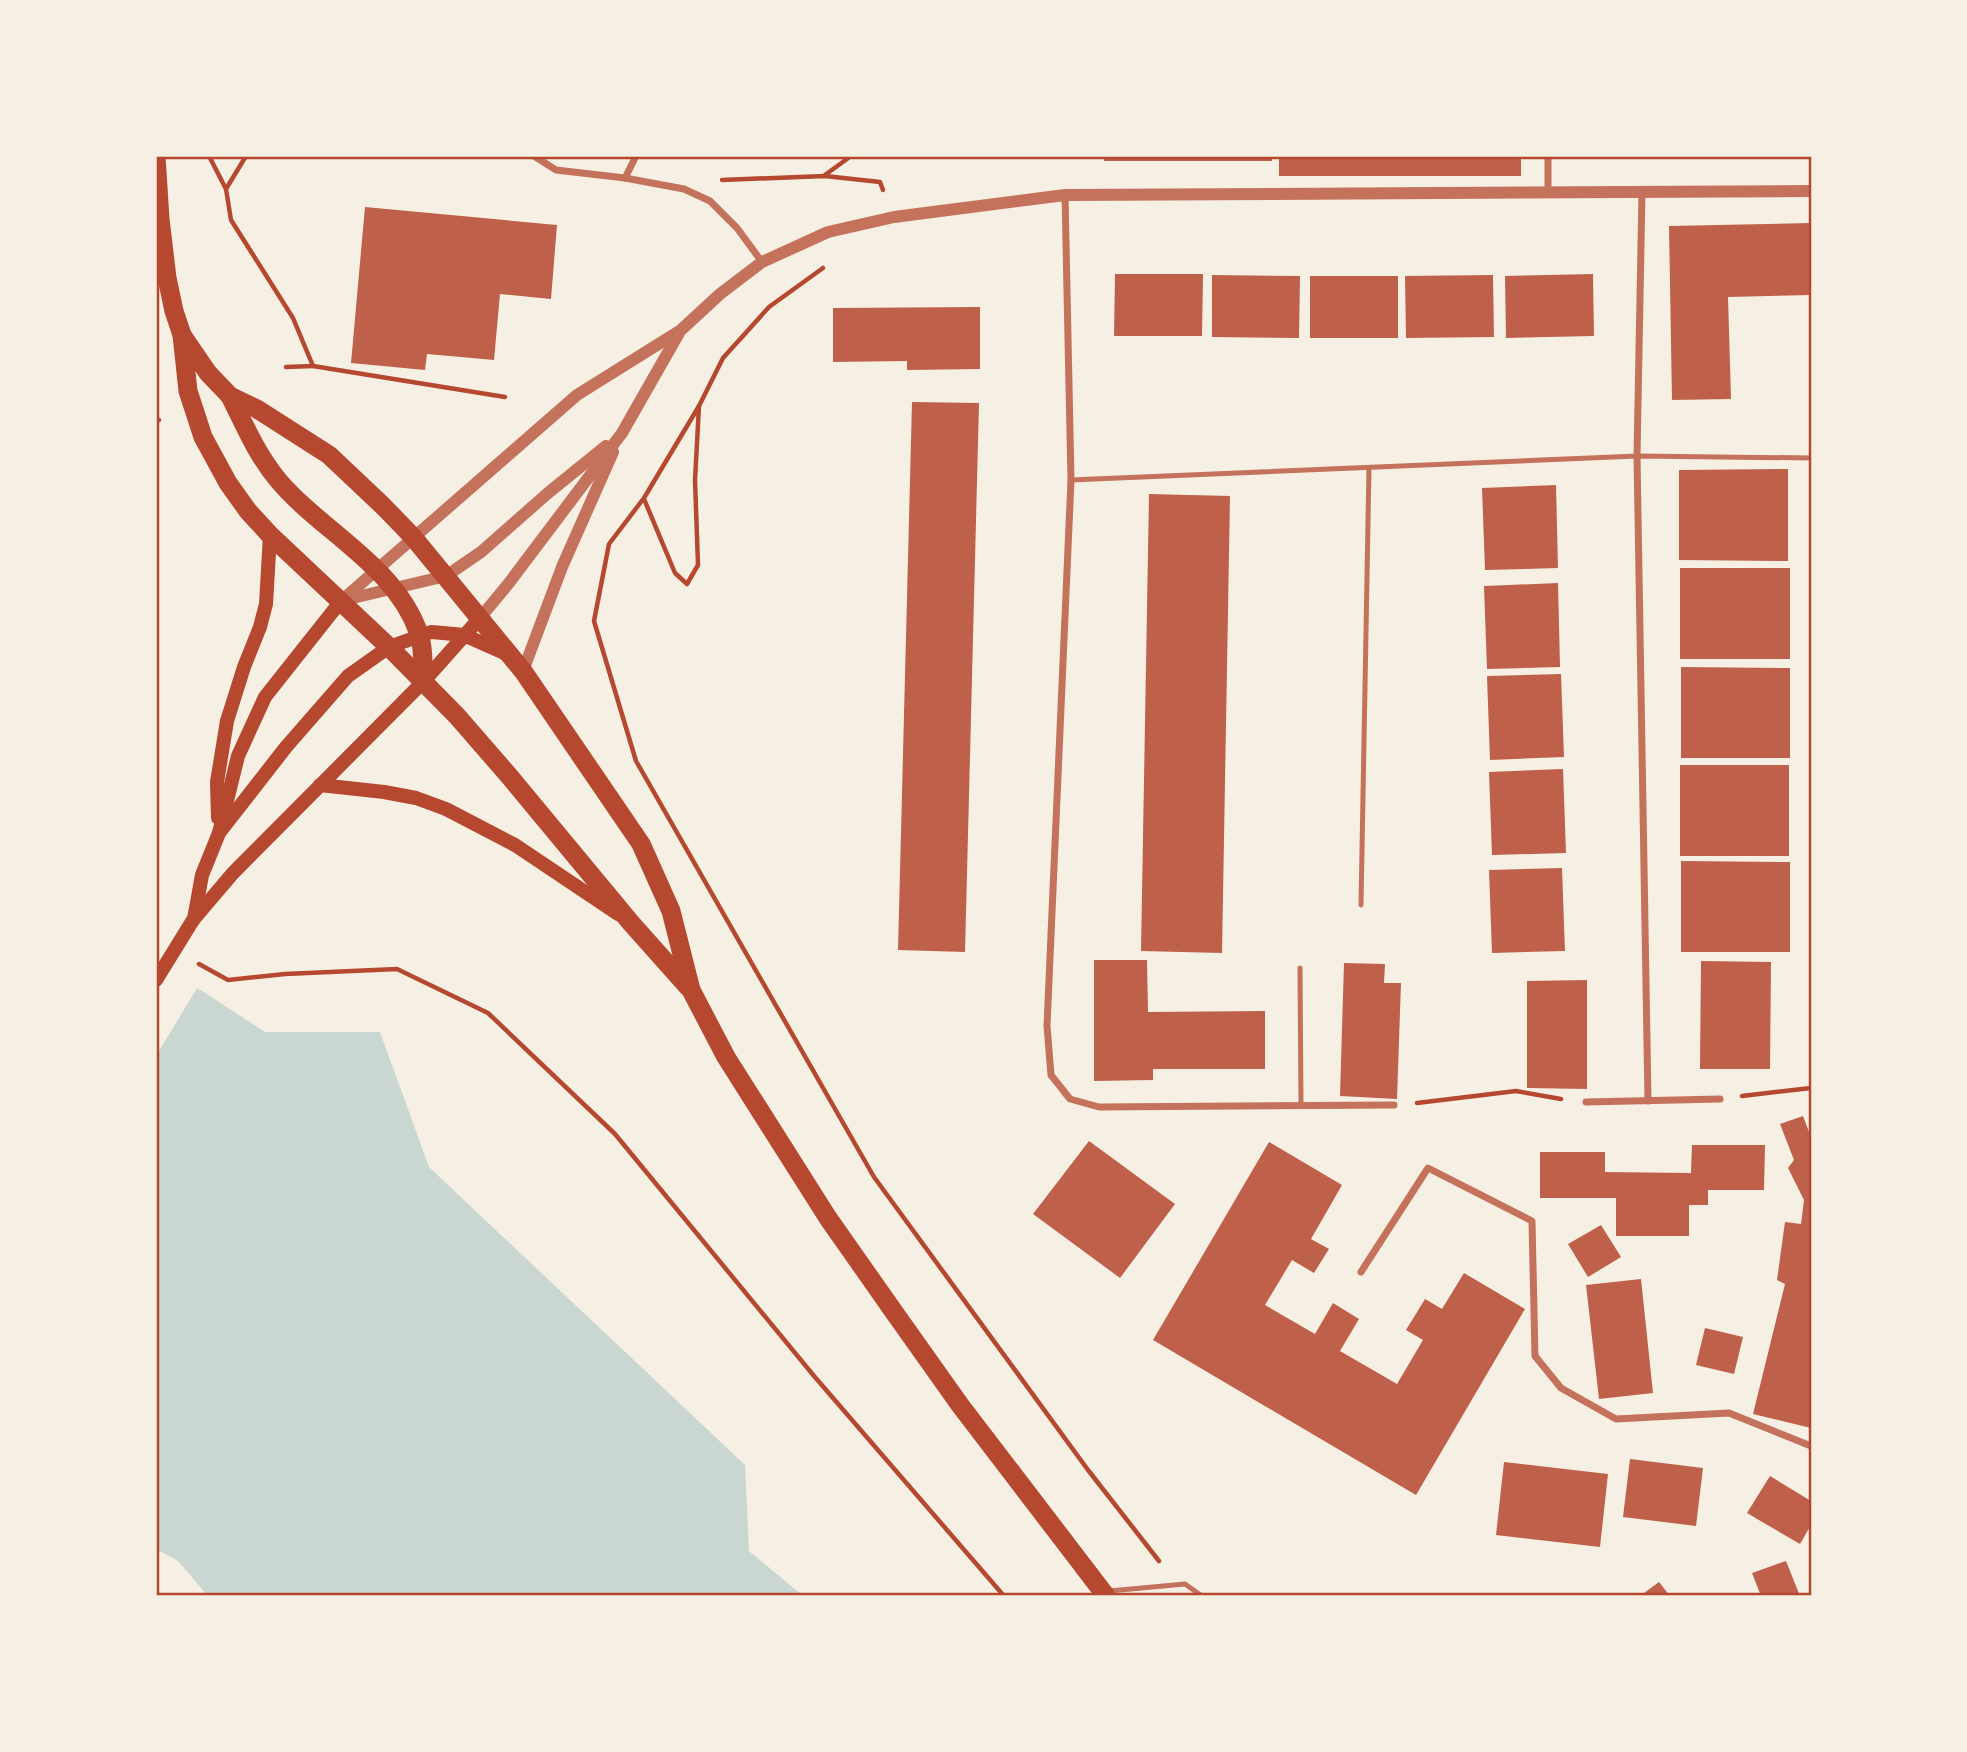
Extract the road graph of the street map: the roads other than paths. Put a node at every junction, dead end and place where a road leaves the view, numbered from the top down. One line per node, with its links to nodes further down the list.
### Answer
1 (156, 156): 12 (highway)
2 (534, 156): 5 (street)
3 (636, 156): 5 (street)
4 (1548, 156): 7 (street)
5 (625, 178): 10 (street)
6 (1811, 191): 8 (street)
7 (1548, 192): 8 (street); 9 (street)
8 (1642, 192): 15 (street)
9 (1065, 195): 10 (street); 18 (street)
10 (762, 262): 11 (street)
11 (681, 330): 14 (street); 20 (street)
12 (181, 335): 13 (highway); 19 (highway)
13 (230, 396): 20 (highway); 21 (highway)
14 (622, 433): 22 (street); 25 (street); 30 (street)
15 (1637, 456): 16 (lane); 17 (lane); 41 (street)
16 (1811, 458)
17 (1369, 468): 18 (lane); 34 (lane)
18 (1071, 480): 44 (street)
19 (270, 535): 24 (highway); 33 (main road)
20 (413, 537): 21 (street); 22 (highway)
21 (376, 570): 23 (highway); 24 (street)
22 (446, 576): 23 (street); 25 (highway)
23 (394, 589): 24 (street); 27 (highway)
24 (341, 601): 28 (highway); 33 (main road)
25 (480, 618): 26 (main road); 29 (highway)
26 (464, 635): 27 (main road); 29 (main road); 31 (main road)
27 (420, 636): 28 (main road); 31 (highway)
28 (389, 647): 31 (highway); 33 (main road)
29 (510, 656): 30 (highway)
30 (523, 671): 39 (highway)
31 (423, 682): 32 (main road); 36 (highway)
32 (320, 785): 35 (main road); 36 (main road)
33 (219, 833): 35 (main road)
34 (1361, 905)
35 (193, 920): 38 (main road)
36 (631, 923): 39 (highway)
37 (1300, 968): 44 (lane)
38 (156, 980)
39 (691, 990): 47 (highway)
40 (1720, 1100): 41 (street)
41 (1648, 1101): 42 (street)
42 (1586, 1102)
43 (1394, 1105): 44 (street)
44 (1301, 1106)
45 (1361, 1272): 46 (street)
46 (1811, 1446)
47 (1104, 1594): 48 (lane)
48 (1202, 1596)

